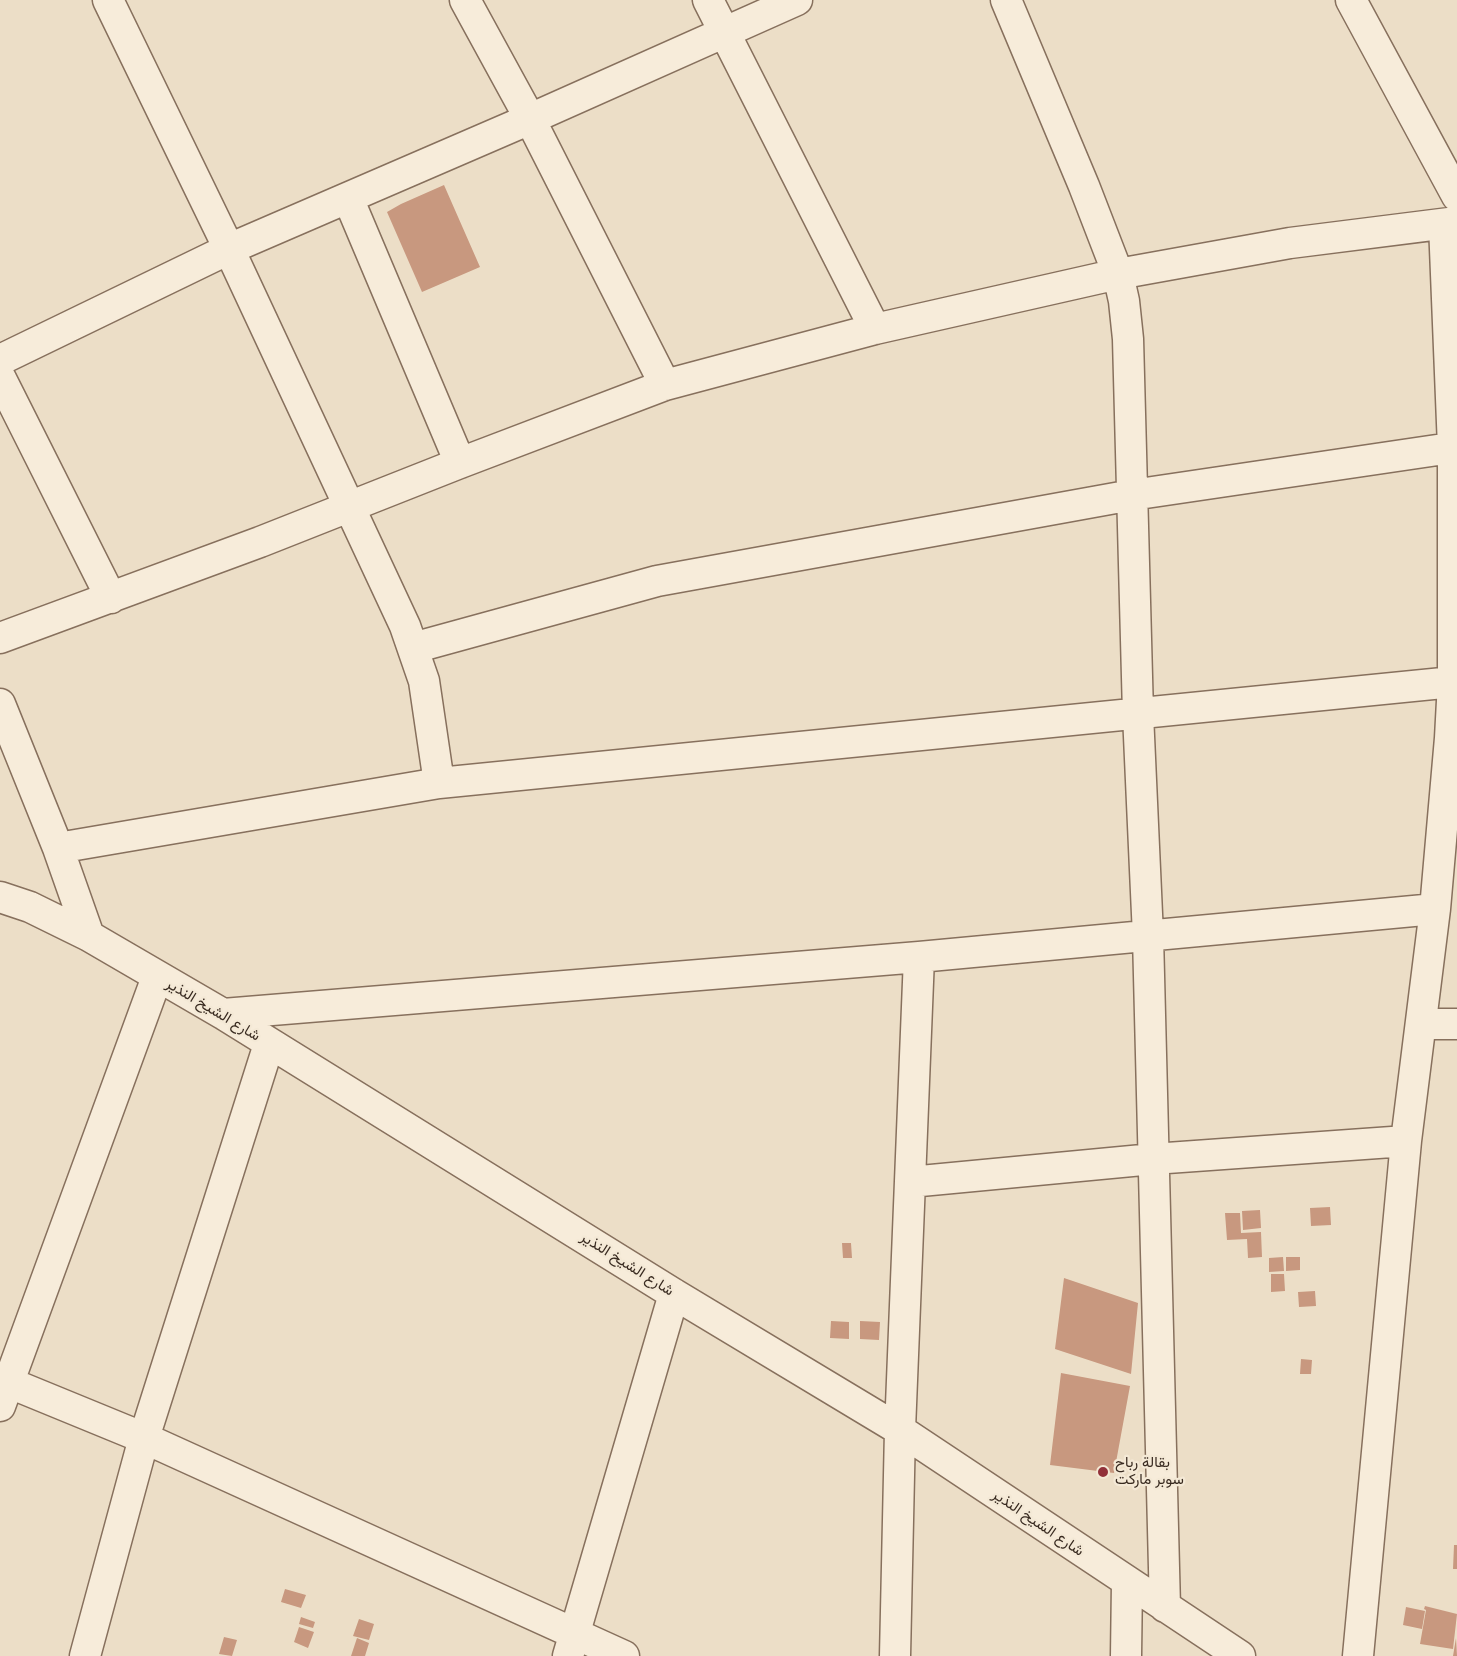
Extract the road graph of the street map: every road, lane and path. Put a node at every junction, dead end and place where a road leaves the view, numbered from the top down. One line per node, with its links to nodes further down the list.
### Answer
1 (108, 0): 12 (street)
2 (465, 0): 8 (street)
3 (708, 0): 7 (street)
4 (797, 0): 7 (street)
5 (1006, 0): 13 (street)
6 (1351, 0): 9 (street)
7 (725, 31): 8 (street); 14 (street)
8 (530, 119): 10 (street); 17 (street)
9 (1457, 196)
10 (348, 198): 12 (street); 19 (street)
11 (1451, 223): 13 (street); 18 (street)
12 (229, 249): 15 (street); 21 (street)
13 (1118, 274): 14 (street); 20 (street)
14 (875, 329): 17 (street)
15 (0, 360)
16 (0, 377): 22 (street)
17 (665, 385): 19 (street)
18 (1455, 447): 20 (street); 25 (street)
19 (460, 463): 21 (street)
20 (1132, 495): 24 (street); 27 (street)
21 (350, 506): 22 (street); 24 (street)
22 (111, 598): 23 (street)
23 (0, 638)
24 (413, 648): 28 (street)
25 (1453, 682): 27 (street); 31 (street)
26 (0, 704): 29 (street)
27 (1138, 714): 28 (street); 33 (street)
28 (439, 783): 29 (street)
29 (58, 848): 32 (street)
30 (0, 897): 32 (street, شارع الشيخ النذير)
31 (1435, 909): 33 (street); 37 (street)
32 (89, 936): 35 (street, شارع الشيخ النذير)
33 (1148, 936): 34 (street); 41 (street)
34 (919, 957): 36 (street); 42 (street)
35 (157, 977): 36 (street, شارع الشيخ النذير); 44 (street)
36 (223, 1014): 39 (street, شارع الشيخ النذير)
37 (1420, 1024): 38 (street); 40 (street)
38 (1457, 1024)
39 (269, 1044): 43 (street, شارع الشيخ النذير); 46 (street)
40 (1406, 1141): 41 (street); 55 (street)
41 (1153, 1159): 42 (street); 48 (street)
42 (910, 1182): 45 (street)
43 (674, 1294): 45 (street, شارع الشيخ النذير); 49 (street)
44 (3, 1389): 46 (street)
45 (900, 1430): 47 (street, شارع الشيخ النذير); 52 (street)
46 (144, 1438): 49 (street); 50 (street)
47 (1127, 1582): 48 (street, شارع الشيخ النذير); 53 (street)
48 (1165, 1607): 54 (street, شارع الشيخ النذير)
49 (571, 1645): 51 (street)
50 (85, 1656)
51 (624, 1656)
52 (895, 1656)
53 (1126, 1656)
54 (1240, 1656)
55 (1358, 1656)

